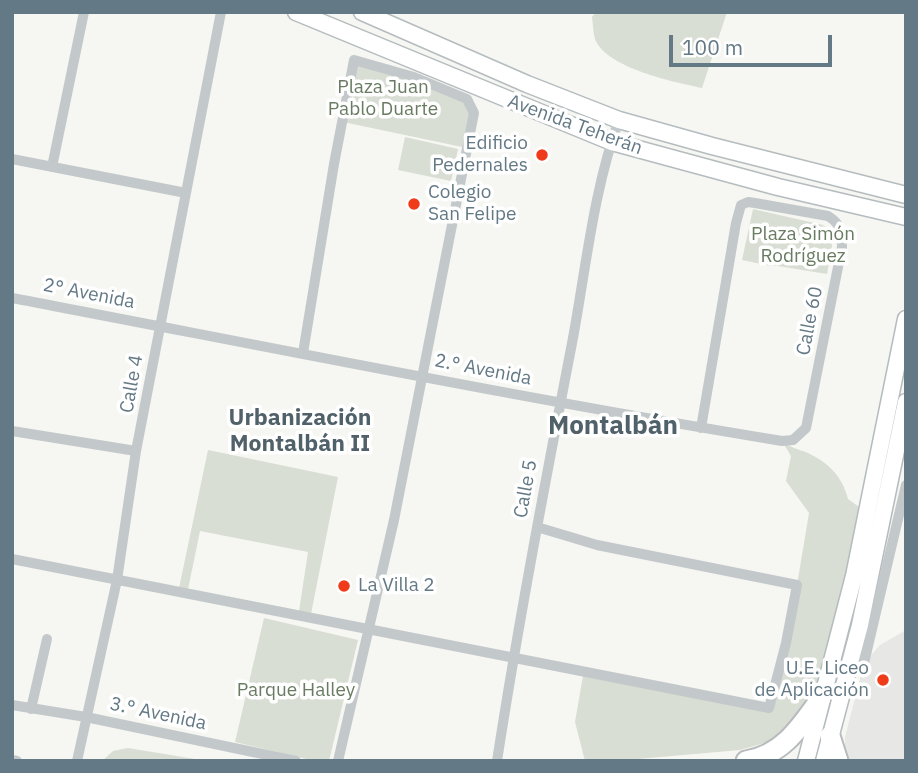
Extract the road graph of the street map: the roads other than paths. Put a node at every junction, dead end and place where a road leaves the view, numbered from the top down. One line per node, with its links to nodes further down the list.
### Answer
1 (84, 12): 8 (street)
2 (221, 12): 9 (street, Calle 4)
3 (296, 12): 6 (main road, Avenida Teherán)
4 (362, 12): 5 (main road, Avenida Teherán)
5 (619, 120): 6 (street, Calle 5); 10 (main road, Avenida Teherán)
6 (612, 142): 11 (main road, Avenida Teherán); 17 (street, Calle 5)
7 (12, 159): 8 (street)
8 (52, 167): 9 (street)
9 (186, 193): 14 (street, Calle 4)
10 (906, 194)
11 (906, 217)
12 (12, 298): 14 (street, 2° Avenida)
13 (906, 319): 31 (main road)
14 (160, 326): 15 (street, 2.° Avenida); 22 (street, Calle 4)
15 (303, 353): 16 (street, 2.° Avenida); 16 (street)
16 (421, 376): 17 (street, 2.° Avenida); 27 (street)
17 (559, 402): 19 (street, 2.° Avenida); 24 (street, Calle 5)
18 (906, 402): 35 (main road)
19 (701, 428): 21 (street, 2.° Avenida); 21 (street, Calle 60)
20 (12, 431): 22 (street)
21 (800, 436)
22 (136, 451): 26 (street, Calle 4)
23 (906, 485): 30 (street)
24 (537, 527): 29 (street, Calle 5); 29 (street)
25 (12, 559): 26 (street)
26 (117, 580): 27 (street); 34 (street, Calle 4)
27 (369, 630): 29 (street); 38 (street)
28 (47, 639): 33 (street)
29 (516, 658): 39 (street, Calle 5)
30 (864, 663)
31 (821, 698): 40 (highway); 41 (main road)
32 (12, 705): 33 (street, 3.° Avenida)
33 (30, 709): 34 (street, 3.° Avenida)
34 (86, 717): 36 (street, Calle 4); 37 (street, 3.° Avenida)
35 (830, 736): 42 (main road); 43 (highway)
36 (77, 761)
37 (296, 761)
38 (338, 761)
39 (498, 761)
40 (746, 761)
41 (806, 761)
42 (824, 761)
43 (838, 761)

